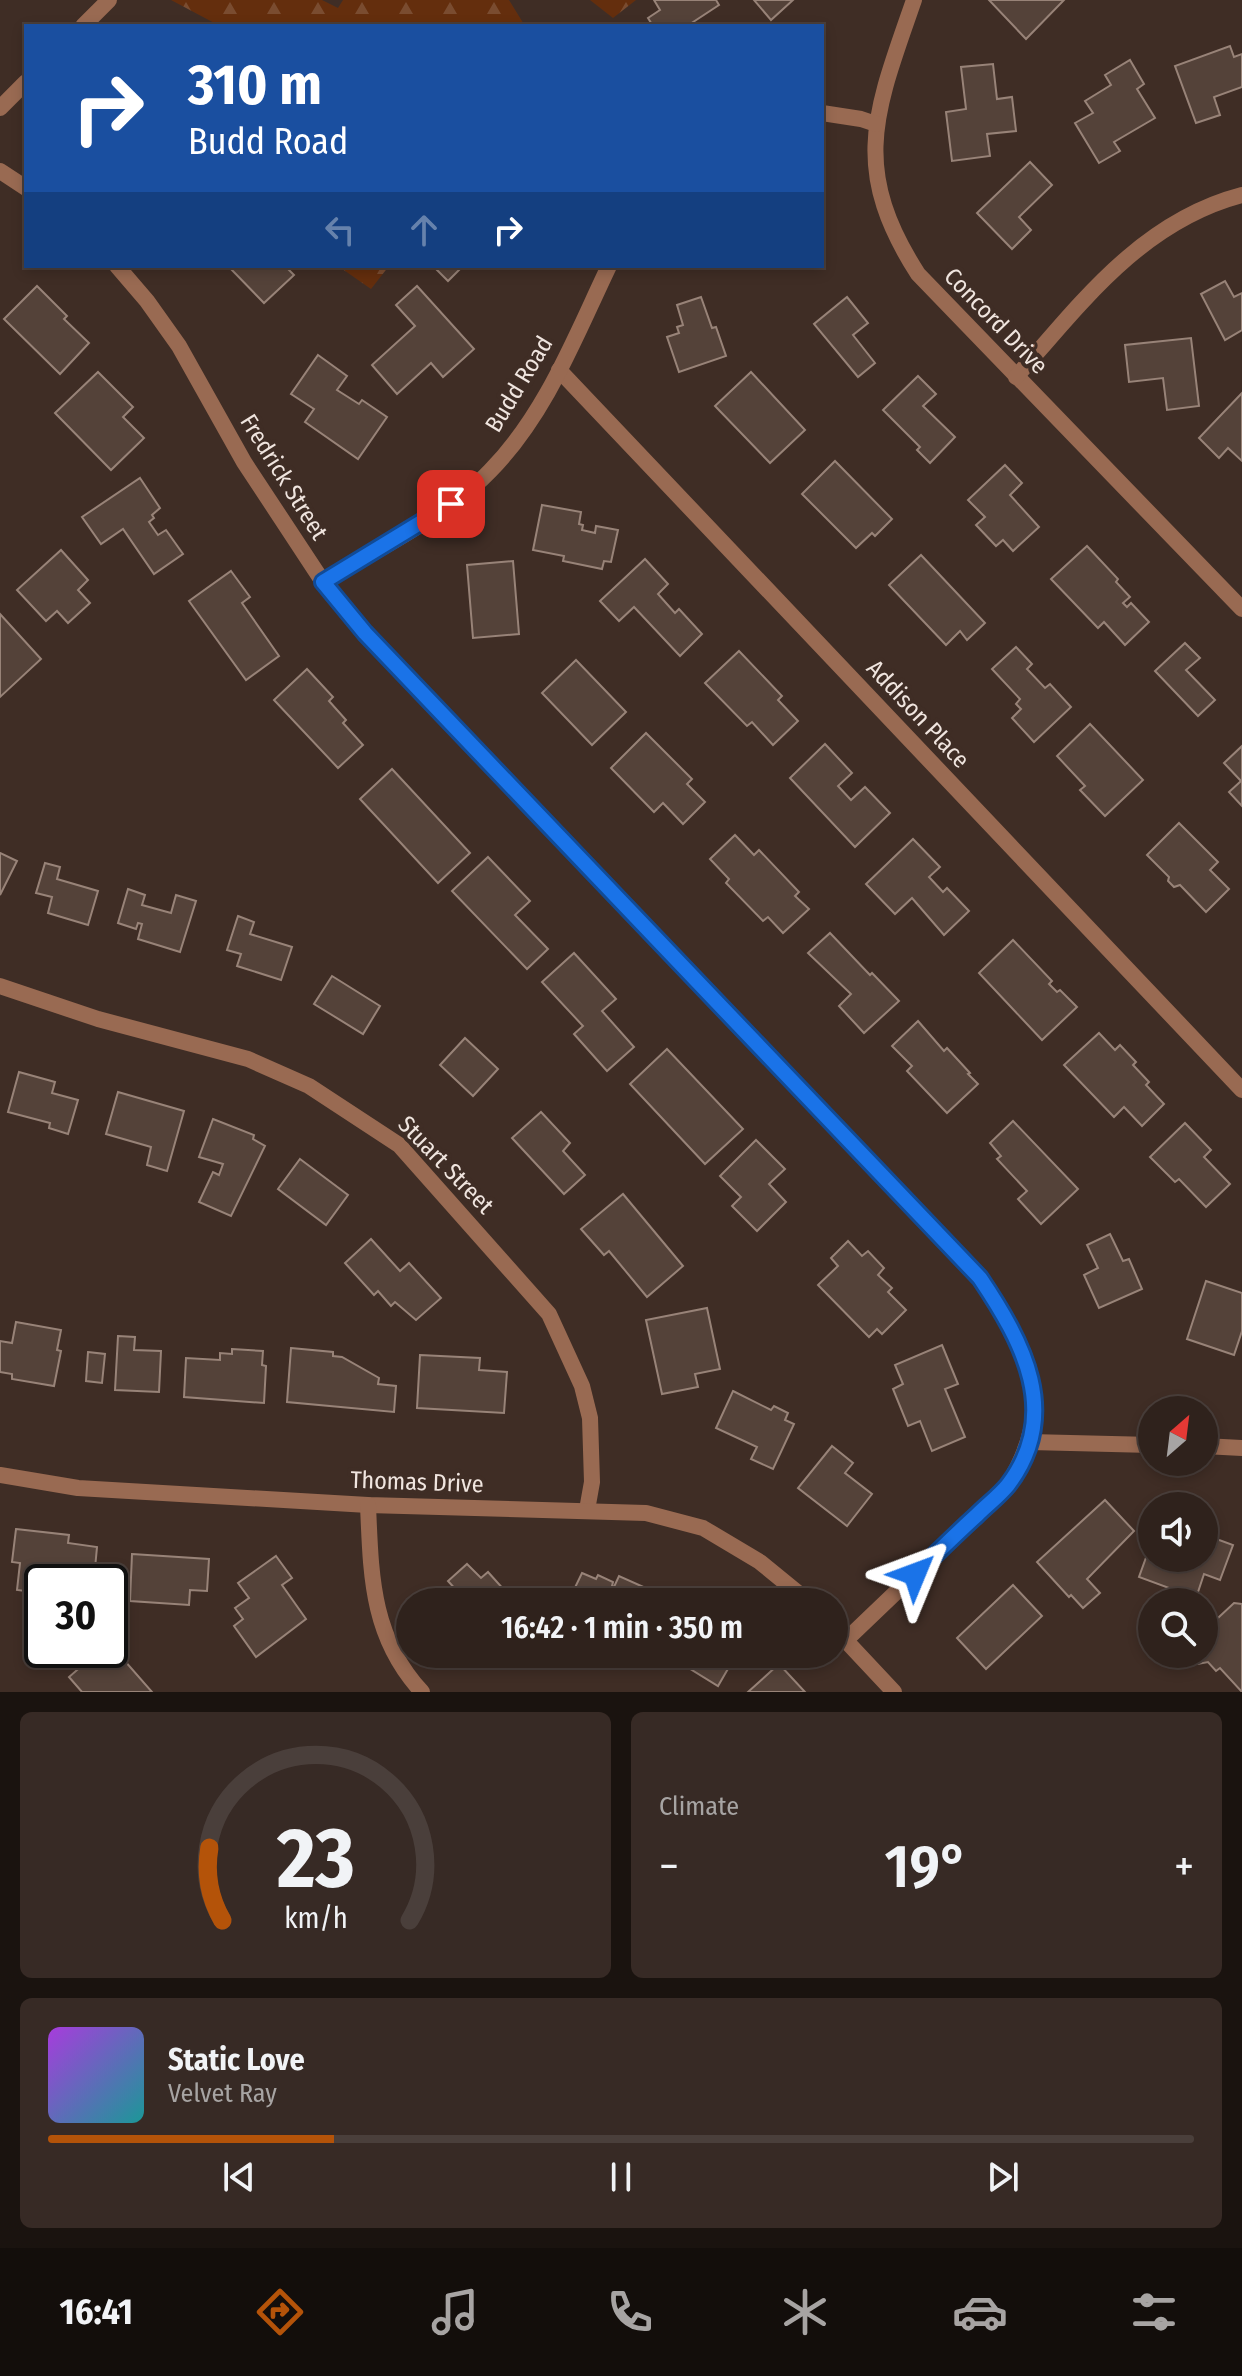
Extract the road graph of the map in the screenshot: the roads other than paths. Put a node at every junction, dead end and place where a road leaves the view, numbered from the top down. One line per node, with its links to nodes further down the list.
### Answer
1 (109, 0): 3 (street)
2 (914, 0): 7 (street, Concord Drive)
3 (85, 24)
4 (24, 84): 5 (street)
5 (0, 108)
6 (824, 113): 7 (street)
7 (876, 124): 14 (street, Concord Drive)
8 (0, 171): 9 (street)
9 (24, 187)
10 (1242, 195): 14 (street)
11 (119, 268): 15 (street, Fredrick Street)
12 (608, 268): 13 (street, Budd Road)
13 (559, 370): 15 (street, Budd Road); 18 (street, Addison Place)
14 (1016, 377): 16 (street, Concord Drive)
15 (323, 582): 19 (street, Fredrick Street)
16 (1242, 609)
17 (0, 986): 25 (street, Stuart Street)
18 (1242, 1090)
19 (1030, 1442): 20 (street); 27 (street, Fredrick Street)
20 (1138, 1445)
21 (1218, 1447): 22 (street)
22 (1242, 1448)
23 (0, 1475): 24 (street, Thomas Drive)
24 (368, 1505): 25 (street, Thomas Drive); 29 (street)
25 (587, 1510): 26 (street, Thomas Drive)
26 (792, 1588)
27 (848, 1638)
28 (848, 1642): 30 (street)
29 (422, 1692)
30 (894, 1692)

